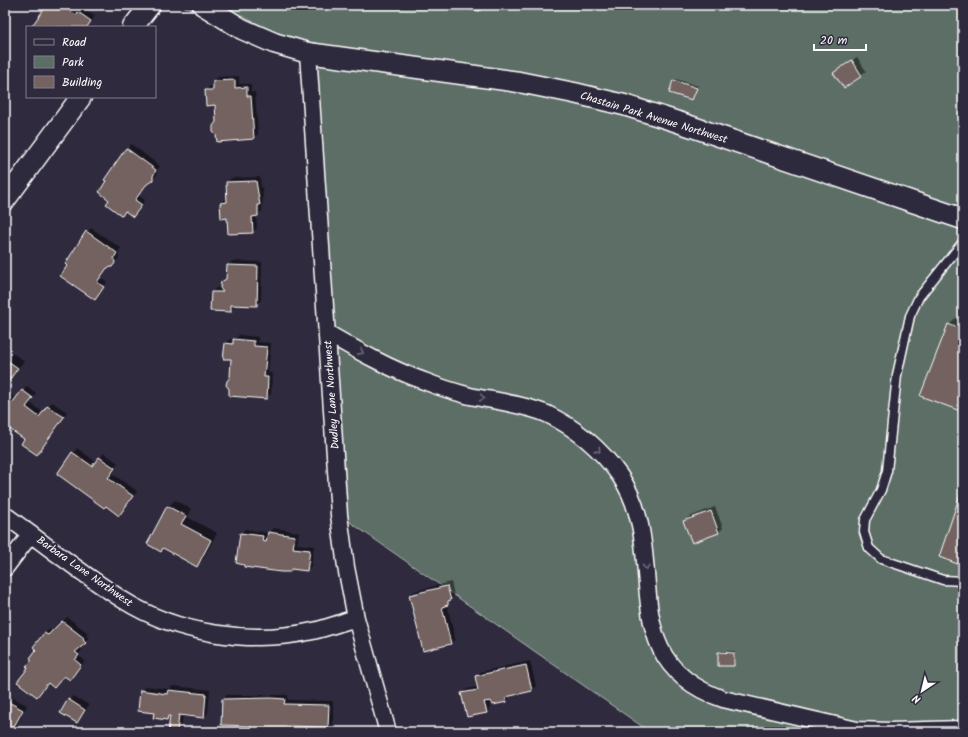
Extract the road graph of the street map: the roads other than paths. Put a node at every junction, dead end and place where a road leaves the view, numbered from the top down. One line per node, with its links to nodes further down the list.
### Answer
1 (150, 5): 3 (street)
2 (202, 5): 4 (street, Chastain Park Avenue Northwest)
3 (134, 26)
4 (308, 53): 7 (street, Chastain Park Avenue Northwest); 9 (street, Dudley Lane Northwest)
5 (80, 98): 6 (street)
6 (5, 200)
7 (963, 219)
8 (963, 242): 13 (lane)
9 (327, 333): 14 (street, Dudley Lane Northwest); 15 (street, one-way to 15)
10 (5, 515): 11 (street, Barbara Lane Northwest)
11 (31, 534): 12 (street); 14 (street, Barbara Lane Northwest)
12 (5, 568)
13 (963, 581)
14 (356, 618): 16 (street, Dudley Lane Northwest)
15 (963, 729)
16 (388, 732)

